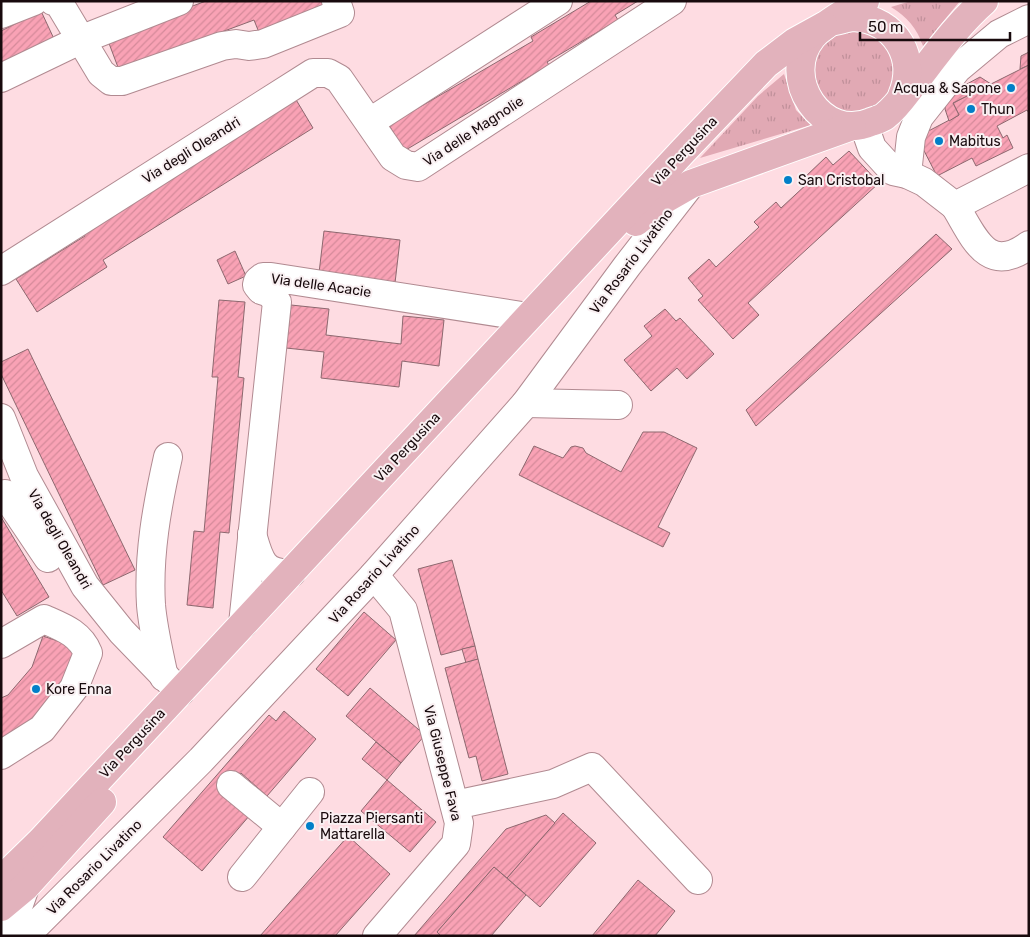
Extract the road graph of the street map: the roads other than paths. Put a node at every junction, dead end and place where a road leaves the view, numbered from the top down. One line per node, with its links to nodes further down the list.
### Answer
1 (179, 1): 11 (street)
2 (336, 1): 11 (street)
3 (558, 1): 14 (street)
4 (672, 1): 14 (street, Via delle Magnolie)
5 (865, 1): 10 (main road)
6 (984, 1): 13 (main road)
7 (53, 2): 8 (street); 11 (street)
8 (1, 14)
9 (1029, 19): 17 (street)
10 (828, 24): 13 (main road); 15 (main road); 22 (main road, Via Pergusina)
11 (80, 40): 12 (street)
12 (1, 78)
13 (899, 102): 15 (main road)
14 (370, 122): 21 (street, Via degli Oleandri)
15 (858, 125): 17 (street); 18 (main road, Via Pergusina)
16 (1029, 168): 19 (street)
17 (907, 174): 19 (street)
18 (691, 184): 23 (street, Via Rosario Livatino); 42 (main road, Via Pergusina)
19 (955, 206): 20 (street)
20 (1029, 245)
21 (1, 270)
22 (528, 317): 28 (street, Via delle Acacie); 30 (main road, Via Pergusina)
23 (526, 403): 24 (street); 31 (street, Via Rosario Livatino)
24 (618, 406)
25 (1, 418): 27 (street, Via degli Oleandri)
26 (168, 457): 34 (street)
27 (10, 489): 29 (street); 34 (street, Via degli Oleandri)
28 (252, 534): 30 (street); 32 (street)
29 (48, 558)
30 (291, 572): 32 (main road, Via Pergusina)
31 (374, 575): 36 (street, Via Rosario Livatino); 38 (street, Via Giuseppe Fava)
32 (243, 624): 34 (main road, Via Pergusina)
33 (1, 644): 35 (street)
34 (172, 684): 42 (main road, Via Pergusina)
35 (1, 754)
36 (217, 773): 39 (street); 45 (street, Via Rosario Livatino)
37 (310, 792): 39 (street)
38 (456, 805): 41 (street); 46 (street, Via Giuseppe Fava)
39 (282, 827): 40 (street)
40 (242, 876)
41 (698, 880)
42 (13, 884): 43 (main road, Via Pergusina); 44 (street)
43 (1, 907)
44 (8, 936)
45 (25, 936)
46 (377, 936)

